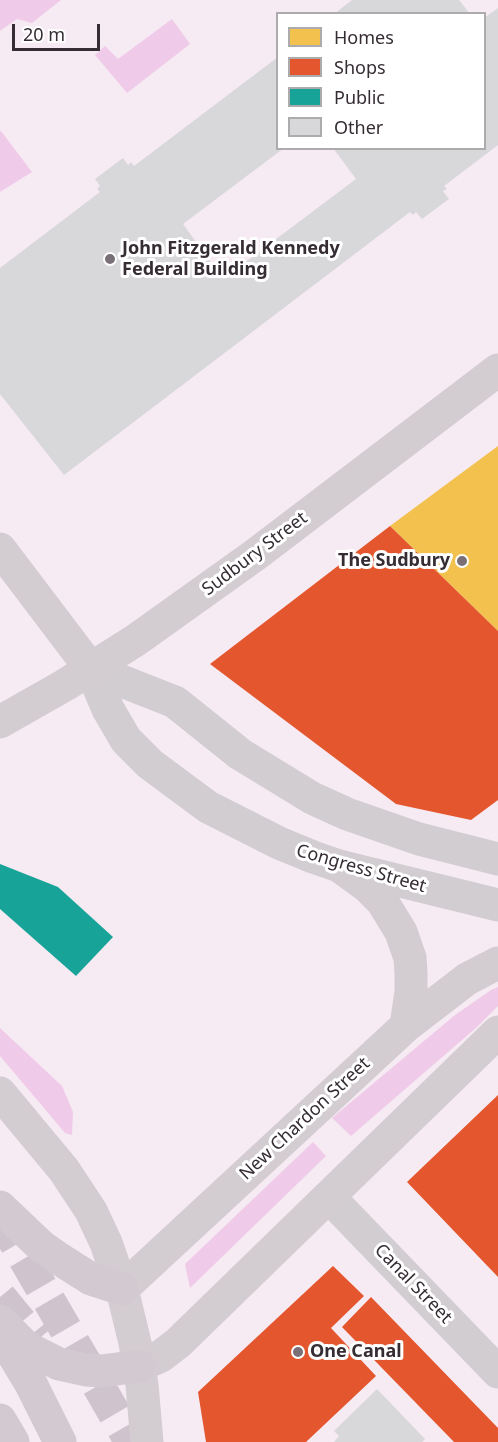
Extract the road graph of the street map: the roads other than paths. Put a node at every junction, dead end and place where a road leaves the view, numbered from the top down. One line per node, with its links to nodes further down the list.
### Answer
1 (498, 370): 3 (main road, Sudbury Street)
2 (0, 549): 3 (main road, Congress Street)
3 (91, 669): 4 (main road, Sudbury Street); 5 (main road); 6 (main road, Congress Street)
4 (0, 722)
5 (498, 859)
6 (339, 866): 7 (main road, Congress Street); 9 (main road)
7 (498, 905)
8 (498, 963): 9 (main road, New Chardon Street)
9 (406, 1026): 14 (main road, New Chardon Street)
10 (498, 1032): 12 (main road)
11 (0, 1093): 14 (main road)
12 (328, 1197): 17 (main road); 18 (main road, Canal Street)
13 (0, 1207): 14 (highway)
14 (122, 1289): 17 (main road)
15 (0, 1321): 17 (highway)
16 (0, 1332): 21 (highway)
17 (139, 1366): 22 (main road)
18 (498, 1372)
19 (0, 1420): 20 (highway)
20 (13, 1442)
21 (60, 1442)
22 (147, 1442)

